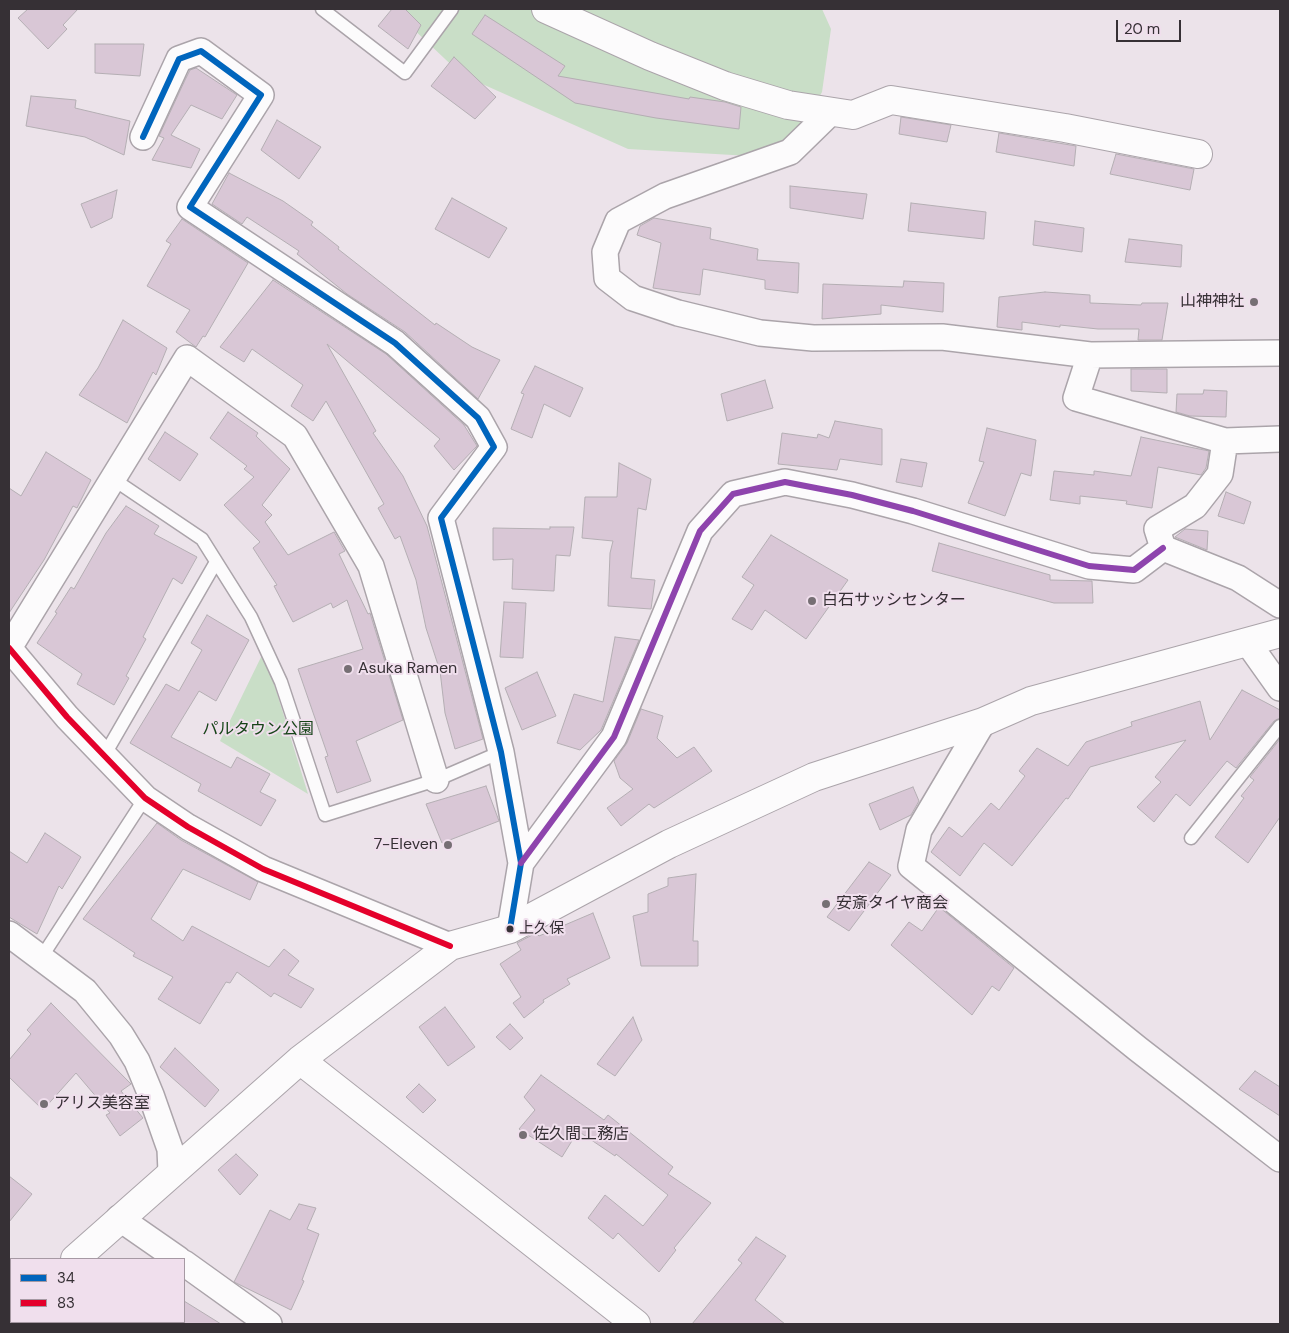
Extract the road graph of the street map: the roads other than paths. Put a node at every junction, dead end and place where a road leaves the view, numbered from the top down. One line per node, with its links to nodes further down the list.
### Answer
1 (322, 9): 2 (lane)
2 (452, 9)
3 (546, 9): 4 (street)
4 (831, 112): 6 (street); 8 (street)
5 (143, 137): 21 (street)
6 (1198, 154)
7 (1280, 353): 8 (street)
8 (1090, 355): 10 (street)
9 (1280, 439): 10 (street)
10 (1226, 441): 12 (street)
11 (113, 479): 13 (lane); 17 (street); 23 (street)
12 (1163, 548): 14 (street); 26 (street)
13 (216, 562): 22 (lane); 23 (lane)
14 (1280, 605)
15 (1280, 633): 16 (street)
16 (1248, 643): 18 (street); 19 (street)
17 (9, 648): 22 (street)
18 (1280, 688)
19 (983, 722): 27 (street); 32 (street)
20 (1280, 726): 25 (lane)
21 (501, 752): 23 (lane); 26 (street)
22 (104, 756): 24 (street)
23 (436, 780)
24 (145, 798): 29 (street); 30 (lane)
25 (1190, 838)
26 (521, 863): 27 (street)
27 (510, 929): 29 (street)
28 (9, 934): 30 (street)
29 (450, 946): 31 (street)
30 (41, 958): 33 (street)
31 (300, 1060): 33 (street); 39 (street)
32 (1278, 1153)
33 (171, 1172): 34 (street)
34 (119, 1218): 35 (street); 36 (street)
35 (76, 1258)
36 (177, 1258)
37 (185, 1264): 38 (street)
38 (269, 1324)
39 (636, 1324)

